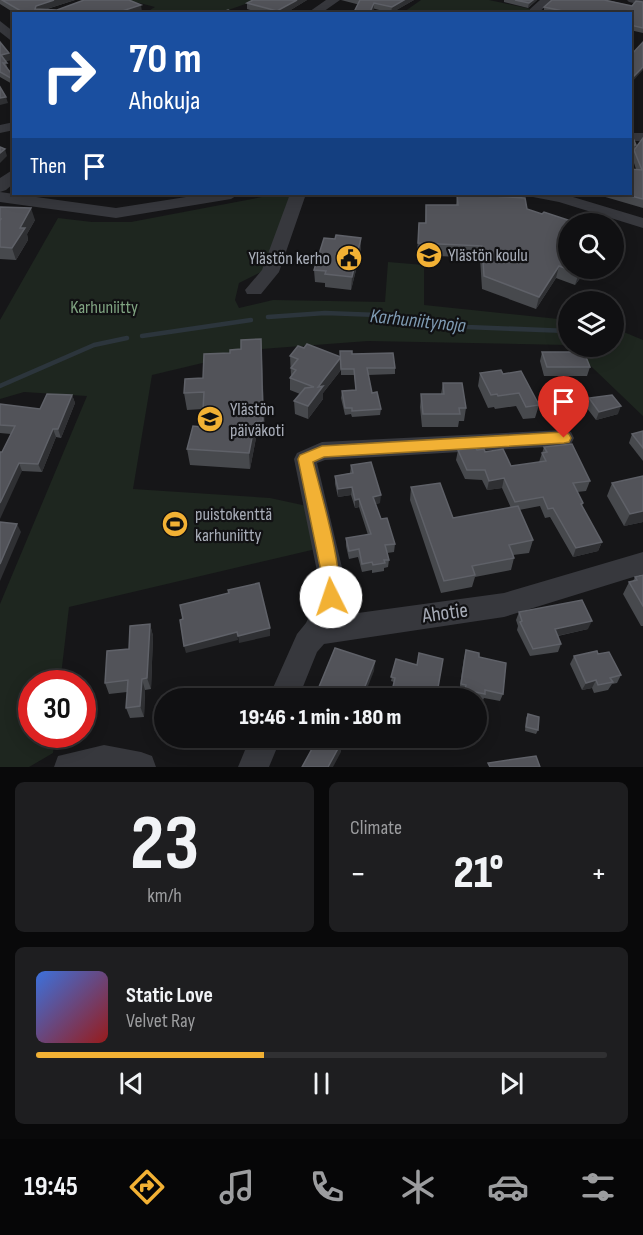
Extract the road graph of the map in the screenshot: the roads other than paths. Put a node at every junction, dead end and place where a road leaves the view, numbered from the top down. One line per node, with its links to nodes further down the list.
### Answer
1 (334, 0): 6 (street)
2 (547, 0): 5 (street)
3 (633, 0): 4 (street)
4 (643, 2)
5 (534, 11)
6 (314, 12)
7 (0, 24): 8 (street)
8 (12, 38)
9 (12, 176): 10 (street)
10 (0, 187)
11 (225, 195): 14 (street)
12 (298, 195): 16 (street)
13 (544, 195): 15 (street)
14 (0, 197)
15 (643, 222)
16 (254, 290)
17 (564, 438): 19 (street)
18 (643, 563): 19 (street, Ahotie)
19 (316, 633): 20 (street)
20 (288, 688)
21 (262, 748): 24 (street)
22 (69, 767): 23 (street)
23 (141, 767)
24 (254, 767)

